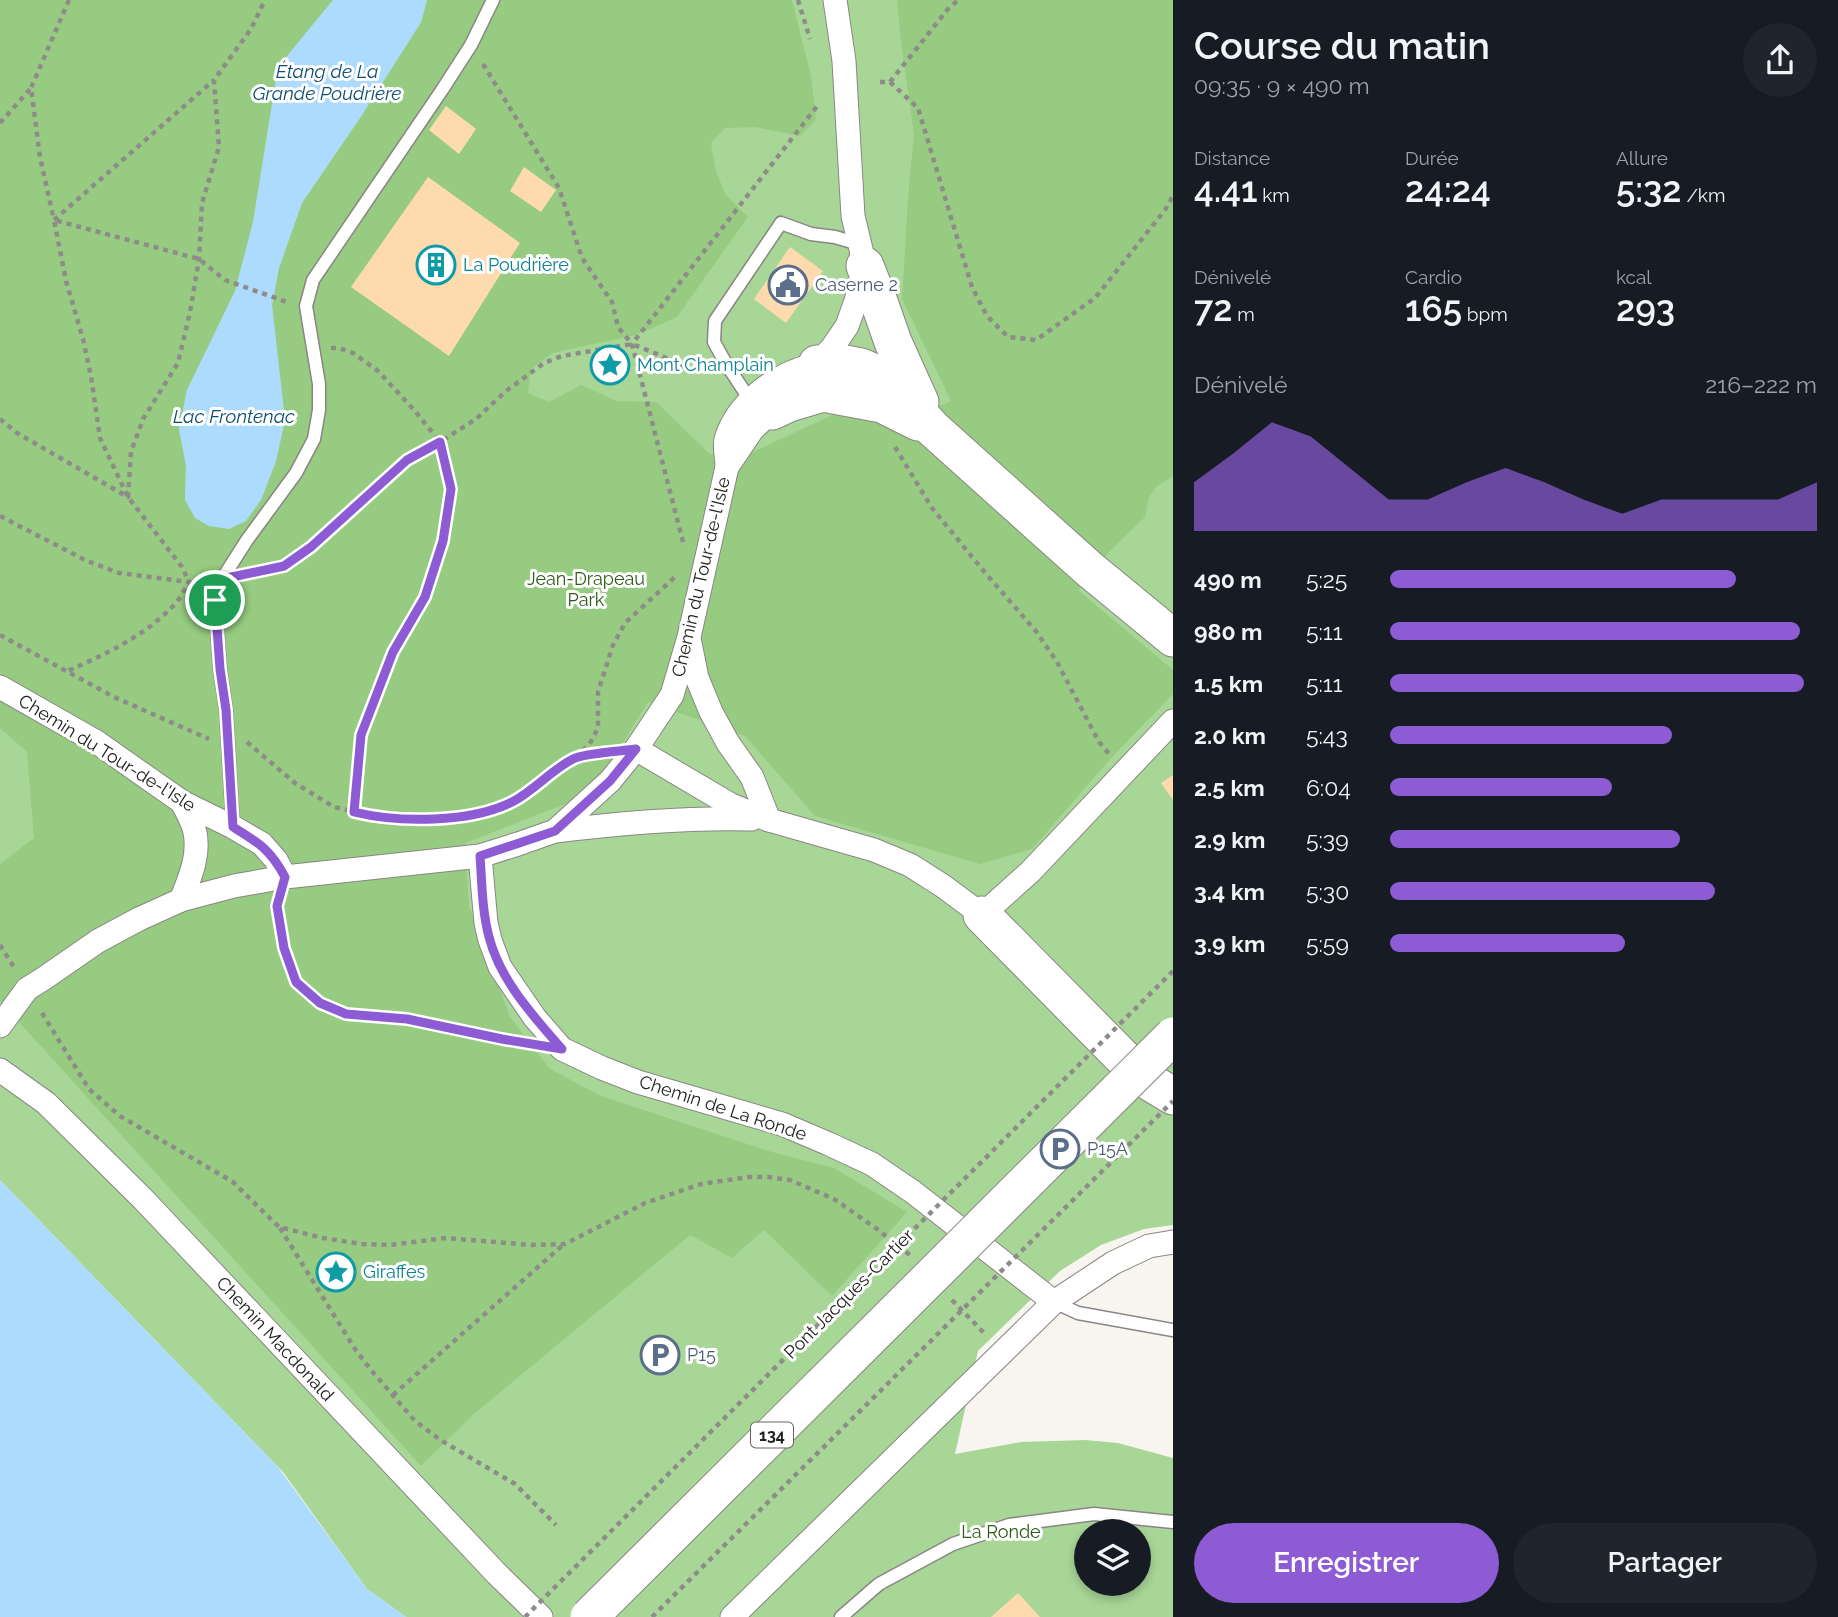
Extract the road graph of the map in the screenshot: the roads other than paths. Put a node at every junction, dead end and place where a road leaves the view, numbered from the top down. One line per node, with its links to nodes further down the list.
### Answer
1 (493, 0): 14 (lane)
2 (835, 0): 3 (street, Chemin du Tour-de-l'Isle)
3 (862, 255): 4 (street, Chemin du Tour-de-l'Isle); 5 (lane); 6 (main road)
4 (817, 364): 5 (street, Chemin du Tour-de-l'Isle); 6 (main road)
5 (761, 406): 6 (main road); 7 (street, Chemin du Tour-de-l'Isle)
6 (932, 428): 8 (main road)
7 (689, 637): 11 (street, Chemin du Tour-de-l'Isle); 13 (street)
8 (1173, 638)
9 (0, 687): 12 (street, Chemin du Tour-de-l'Isle)
10 (1173, 721): 19 (street)
11 (636, 749): 13 (street); 15 (street, Chemin du Tour-de-l'Isle)
12 (183, 802): 14 (street, Chemin du Tour-de-l'Isle); 18 (street)
13 (769, 820): 15 (street); 19 (street)
14 (233, 827): 17 (street, Chemin du Tour-de-l'Isle)
15 (555, 831): 16 (street, Chemin du Tour-de-l'Isle)
16 (480, 856): 17 (street, Chemin du Tour-de-l'Isle); 25 (street, Chemin de La Ronde)
17 (285, 877): 18 (street)
18 (181, 900): 20 (street)
19 (982, 915): 23 (main road)
20 (1, 1022)
21 (1173, 1036): 29 (main road, 134, bridge)
22 (0, 1070): 28 (street, Chemin Macdonald)
23 (1173, 1099)
24 (1173, 1242): 25 (street)
25 (1054, 1302): 26 (lane, Chemin de La Ronde); 30 (street)
26 (1173, 1330)
27 (1173, 1522): 31 (lane)
28 (541, 1617)
29 (589, 1617)
30 (732, 1617)
31 (841, 1617)

